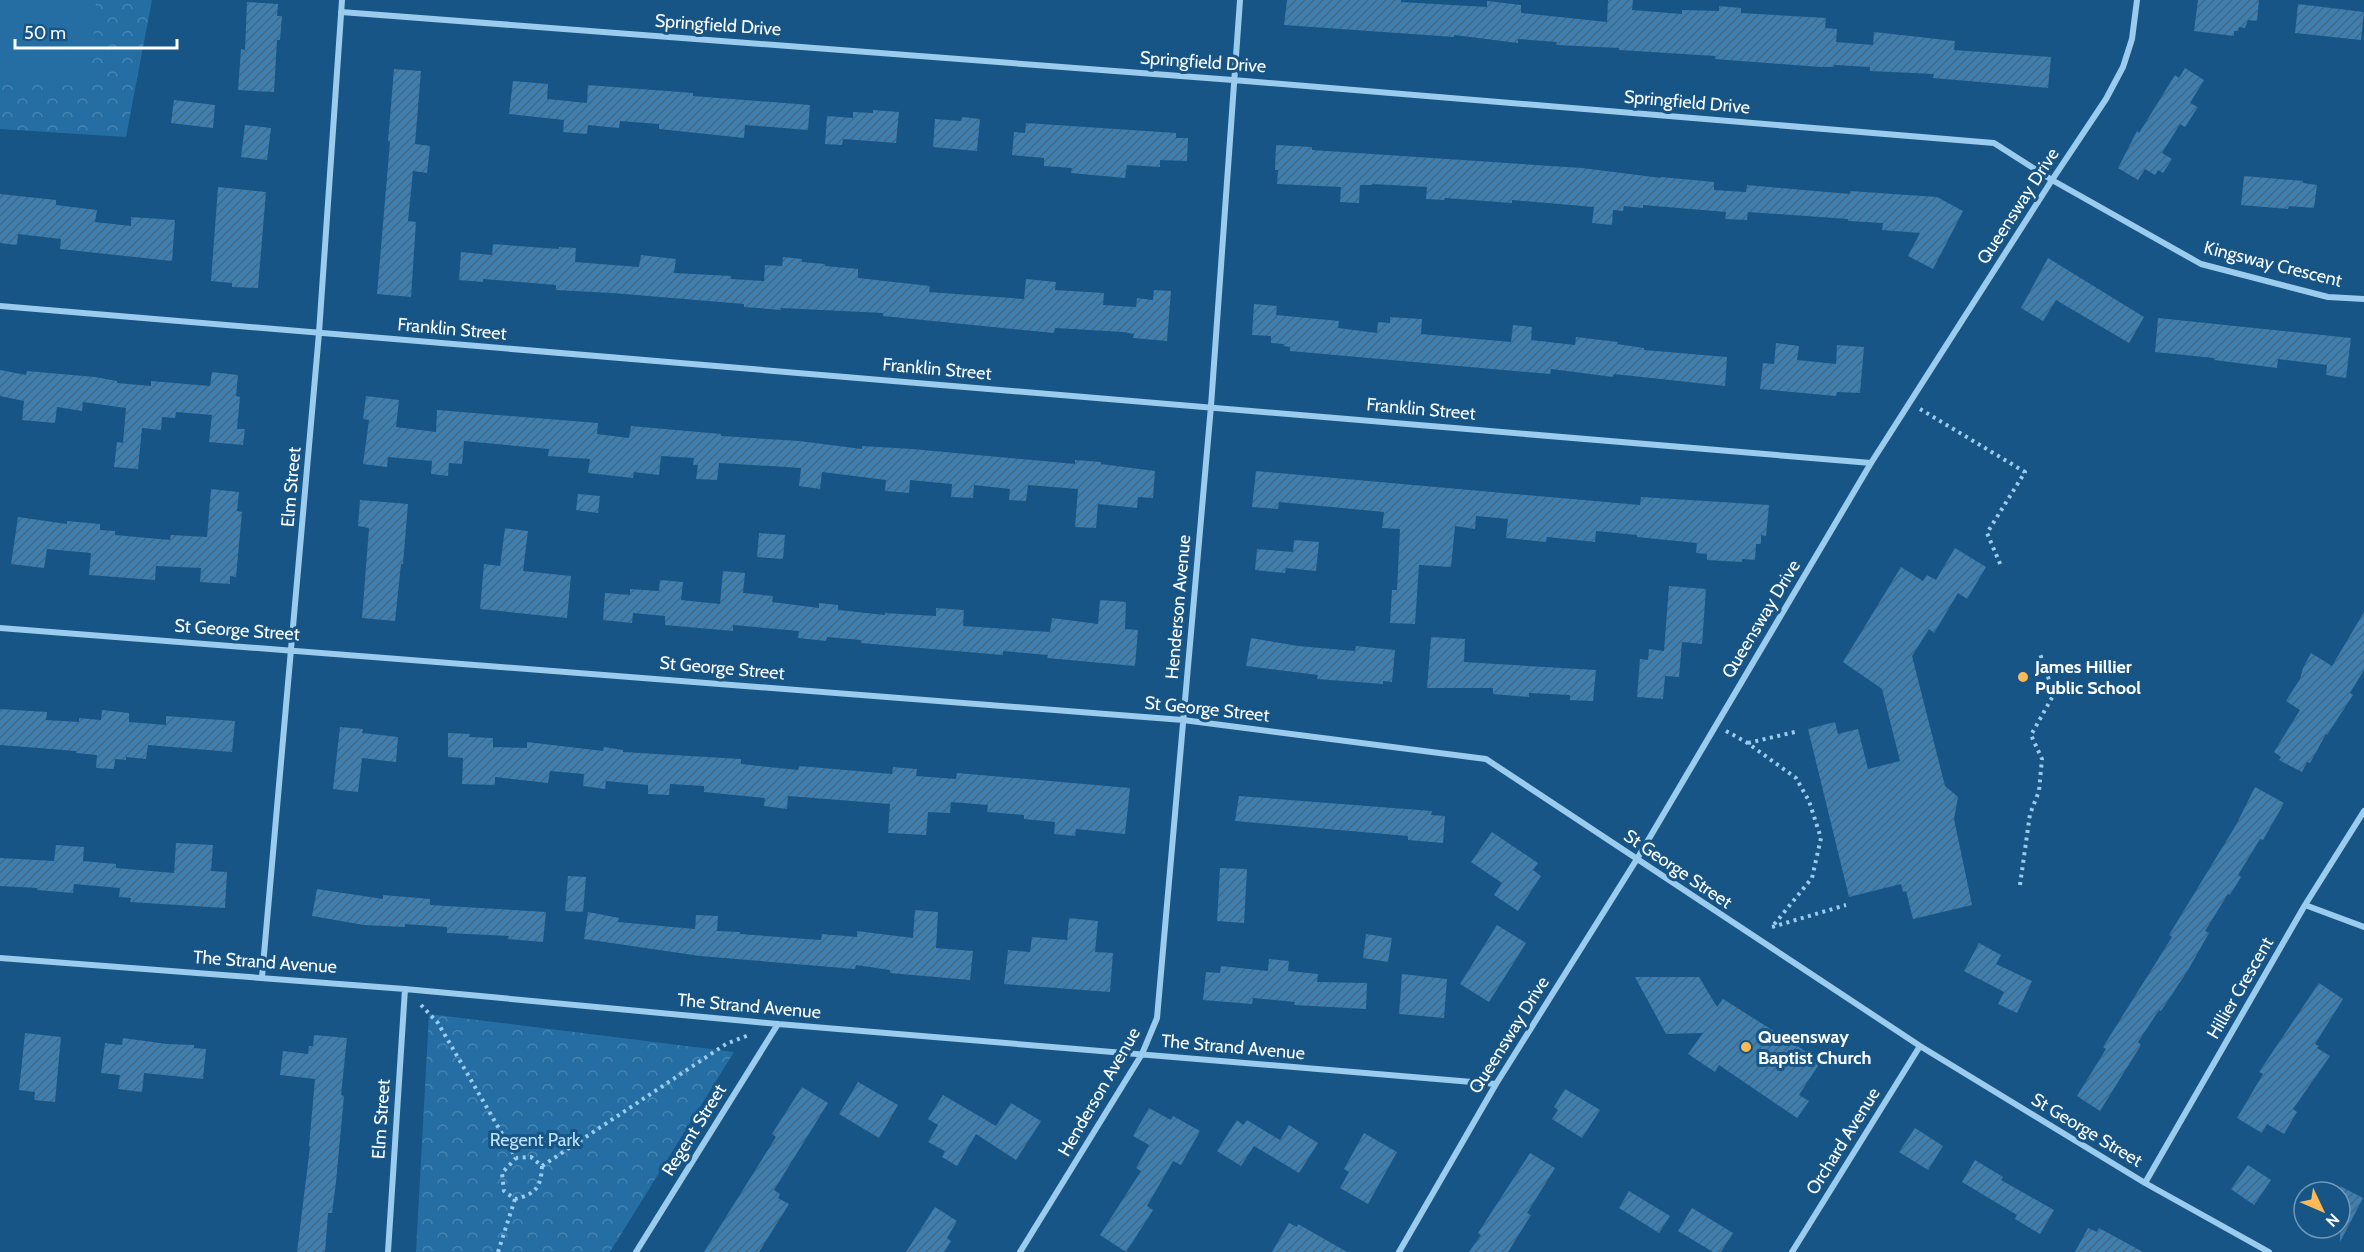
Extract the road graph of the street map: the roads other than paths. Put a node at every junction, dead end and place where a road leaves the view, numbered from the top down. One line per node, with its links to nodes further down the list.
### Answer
1 (342, 0): 4 (street, Elm Street)
2 (1240, 0): 5 (street, Henderson Avenue)
3 (2137, 0): 6 (street, Queensway Drive)
4 (341, 12): 5 (street, Springfield Drive); 9 (street, Elm Street)
5 (1233, 80): 6 (street, Springfield Drive); 10 (street, Henderson Avenue)
6 (2052, 180): 7 (street, Kingsway Crescent); 11 (street, Queensway Drive)
7 (2364, 299)
8 (0, 306): 9 (street, Franklin Street)
9 (319, 333): 10 (street, Franklin Street); 13 (street, Elm Street)
10 (1211, 406): 11 (street, Franklin Street); 14 (street, Henderson Avenue)
11 (1871, 463): 16 (street, Queensway Drive)
12 (0, 628): 13 (street, St George Street)
13 (292, 649): 14 (street, St George Street); 20 (street, Elm Street)
14 (1183, 720): 16 (street, St George Street); 24 (street, Henderson Avenue)
15 (2364, 811): 17 (street, Hillier Crescent)
16 (1637, 859): 23 (street, St George Street); 25 (street, Queensway Drive)
17 (2305, 905): 18 (street); 26 (street, Hillier Crescent)
18 (2364, 927)
19 (0, 958): 20 (street, The Strand Avenue)
20 (262, 977): 21 (street, The Strand Avenue)
21 (405, 989): 22 (street, The Strand Avenue); 27 (street, Elm Street)
22 (778, 1024): 24 (street, The Strand Avenue); 28 (street, Regent Street)
23 (1920, 1046): 26 (street, St George Street); 31 (street, Orchard Avenue)
24 (1142, 1054): 25 (street, The Strand Avenue); 29 (street, Henderson Avenue)
25 (1496, 1084): 30 (street, Queensway Drive)
26 (2145, 1183): 32 (street, St George Street)
27 (388, 1252)
28 (636, 1252)
29 (1020, 1252)
30 (1399, 1252)
31 (1792, 1252)
32 (2269, 1252)

